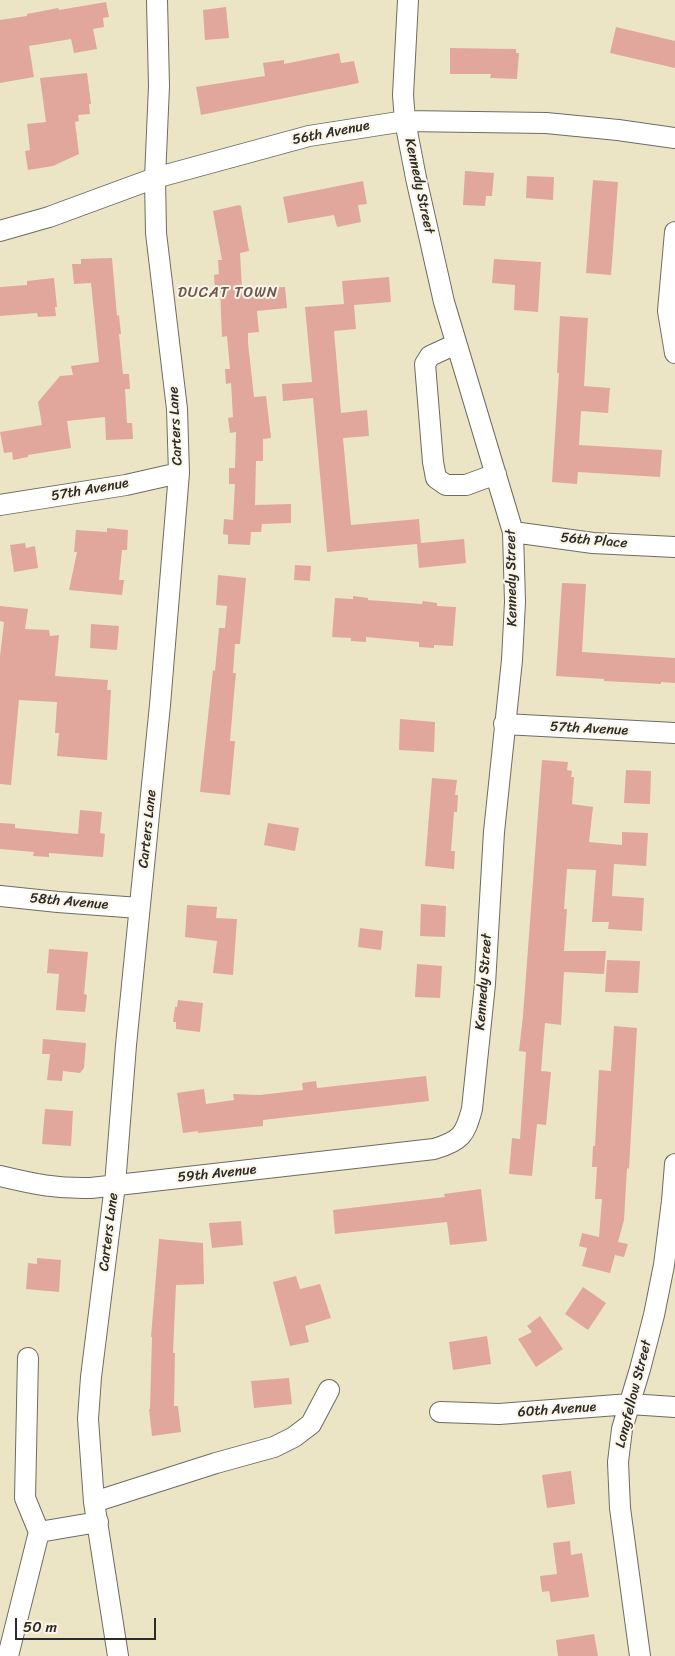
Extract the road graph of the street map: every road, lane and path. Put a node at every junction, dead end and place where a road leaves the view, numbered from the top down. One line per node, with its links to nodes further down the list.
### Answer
1 (157, 0): 5 (street, Carters Lane)
2 (408, 0): 3 (street, Kennedy Street)
3 (405, 121): 4 (street, 56th Avenue); 5 (street, 56th Avenue); 8 (street, Kennedy Street)
4 (675, 138)
5 (155, 178): 6 (street, 56th Avenue); 10 (street, Carters Lane)
6 (0, 231)
7 (675, 232): 9 (street)
8 (456, 344): 11 (street, Kennedy Street); 11 (street)
9 (675, 353)
10 (179, 473): 12 (street, 57th Avenue); 18 (street, Carters Lane)
11 (496, 474): 13 (street, Kennedy Street)
12 (0, 504)
13 (513, 532): 14 (street, 56th Place); 15 (street, Kennedy Street)
14 (675, 547)
15 (504, 724): 16 (street, 57th Avenue); 19 (street, Kennedy Street)
16 (675, 733)
17 (0, 896): 18 (street, 58th Avenue)
18 (139, 908): 22 (street, Carters Lane)
19 (434, 1149): 22 (street, 59th Avenue)
20 (675, 1164): 25 (street, Longfellow Street)
21 (0, 1176): 22 (street, 59th Avenue)
22 (115, 1185): 28 (street, Carters Lane)
23 (28, 1358): 30 (street)
24 (329, 1390): 28 (street)
25 (630, 1404): 26 (street, 60th Avenue); 27 (street, 60th Avenue); 33 (street, Longfellow Street)
26 (675, 1407)
27 (440, 1412)
28 (94, 1502): 29 (street, Carters Lane)
29 (98, 1522): 30 (street); 32 (street, Carters Lane)
30 (39, 1532): 31 (street)
31 (8, 1656)
32 (118, 1656)
33 (640, 1656)

